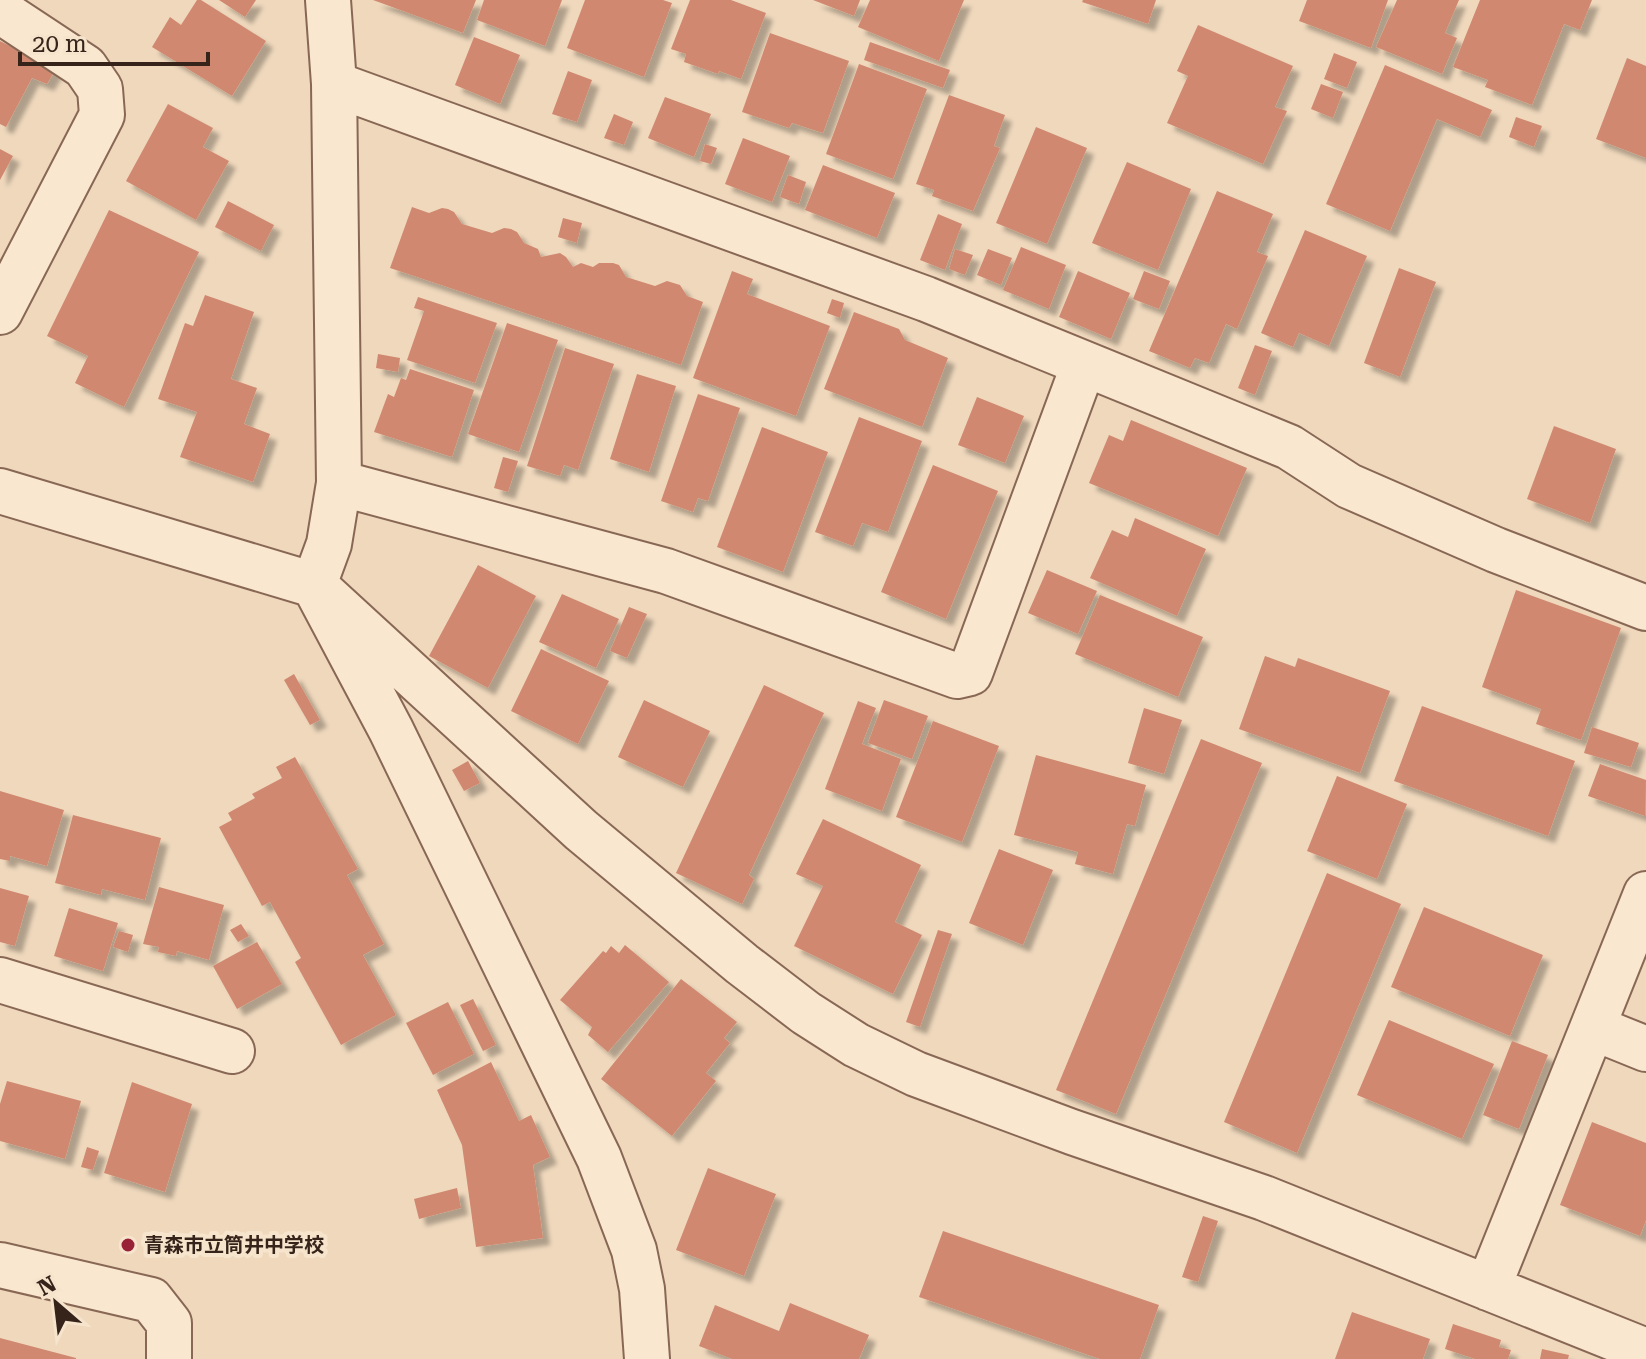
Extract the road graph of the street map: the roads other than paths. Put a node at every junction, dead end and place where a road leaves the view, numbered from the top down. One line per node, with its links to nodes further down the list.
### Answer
1 (328, 0): 3 (street)
2 (0, 11): 4 (street)
3 (334, 84): 5 (street); 6 (street)
4 (0, 312)
5 (1084, 364): 6 (street); 9 (street)
6 (339, 483): 8 (street)
7 (0, 491): 8 (street)
8 (314, 585): 16 (street); 19 (street)
9 (1646, 608)
10 (1646, 894): 12 (street)
11 (0, 980): 14 (street)
12 (1594, 1028): 13 (street); 16 (street)
13 (1646, 1049)
14 (232, 1051)
15 (0, 1265): 18 (street)
16 (1488, 1288): 17 (street)
17 (1646, 1351)
18 (169, 1359)
19 (647, 1359)

